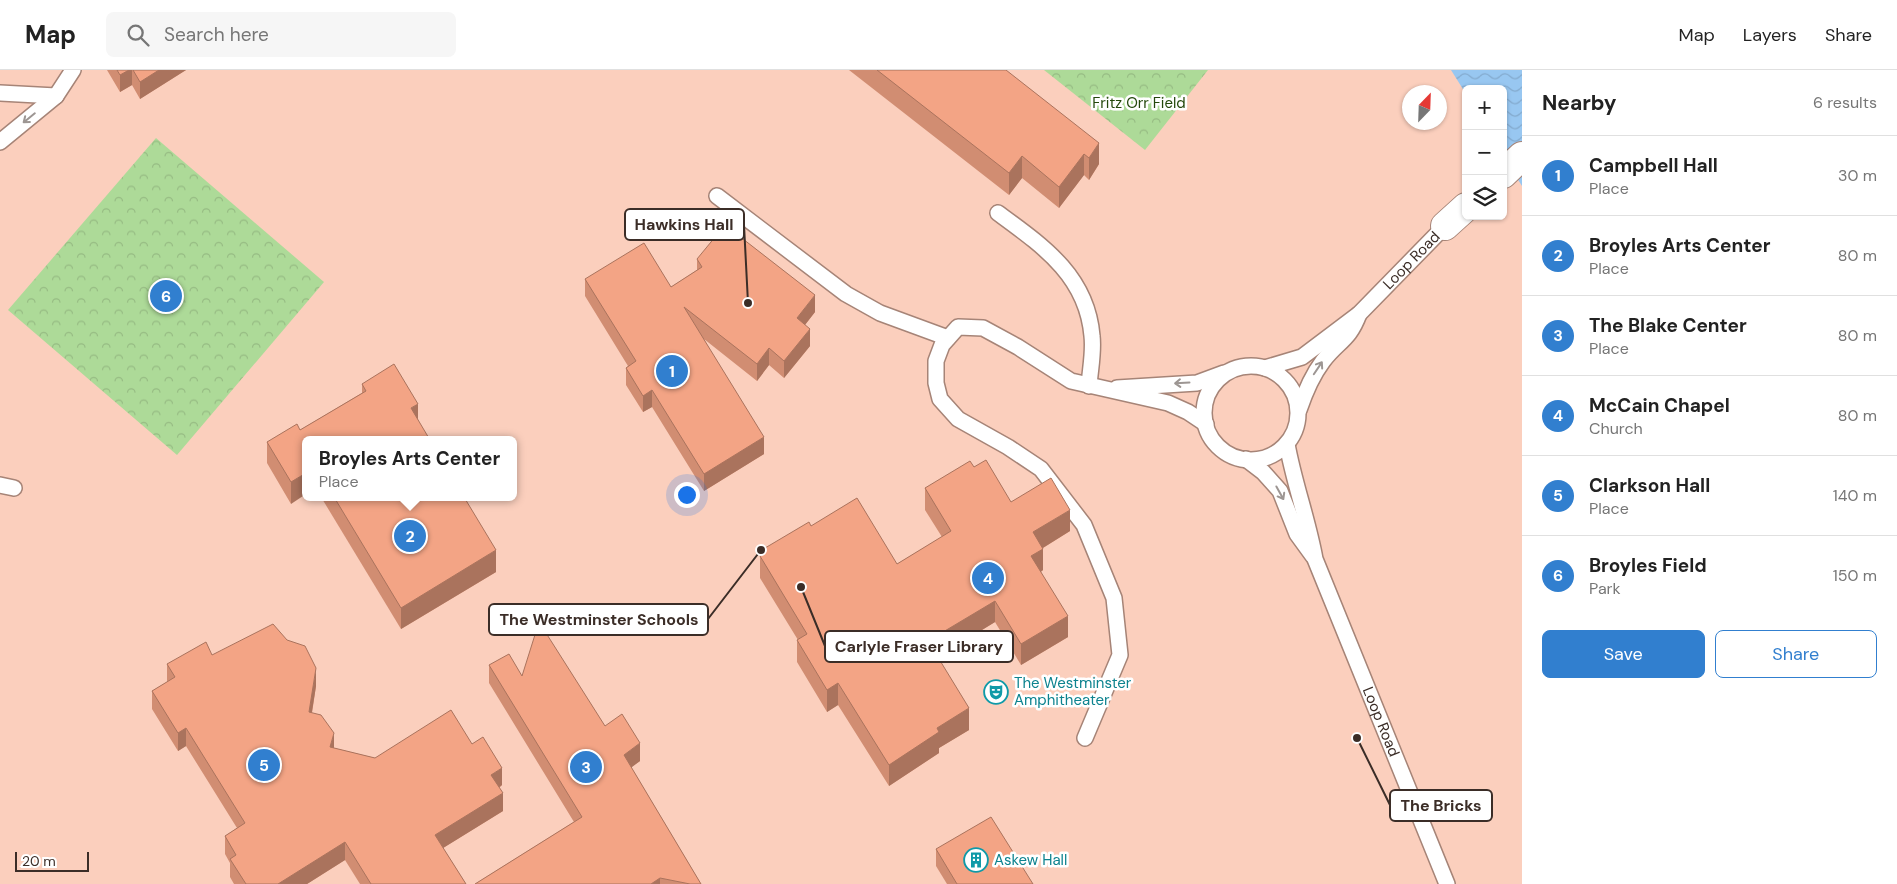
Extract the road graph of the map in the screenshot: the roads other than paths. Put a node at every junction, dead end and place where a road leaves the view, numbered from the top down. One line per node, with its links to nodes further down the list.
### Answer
1 (73, 70): 3 (lane)
2 (0, 93): 3 (lane)
3 (56, 96): 4 (lane, one-way to 4)
4 (0, 142)
5 (1522, 156): 6 (street)
6 (1507, 170)
7 (717, 196): 12 (lane)
8 (1462, 210): 10 (street, Loop Road)
9 (998, 213): 15 (lane)
10 (1444, 226): 11 (lane, Loop Road)
11 (1359, 314): 13 (lane, Loop Road); 17 (lane, Loop Road, one-way to 11)
12 (948, 338): 15 (lane); 22 (lane)
13 (1265, 368): 14 (lane); 17 (lane)
14 (1229, 372): 16 (lane, one-way to 16); 18 (lane)
15 (1088, 386): 16 (lane)
16 (1105, 389): 18 (lane)
17 (1298, 412): 19 (lane)
18 (1206, 424): 20 (lane)
19 (1287, 444): 20 (lane); 21 (lane, Loop Road)
20 (1246, 459): 21 (lane, Loop Road, one-way to 21)
21 (1315, 559): 23 (lane, Loop Road)
22 (1085, 738)
23 (1447, 884)

